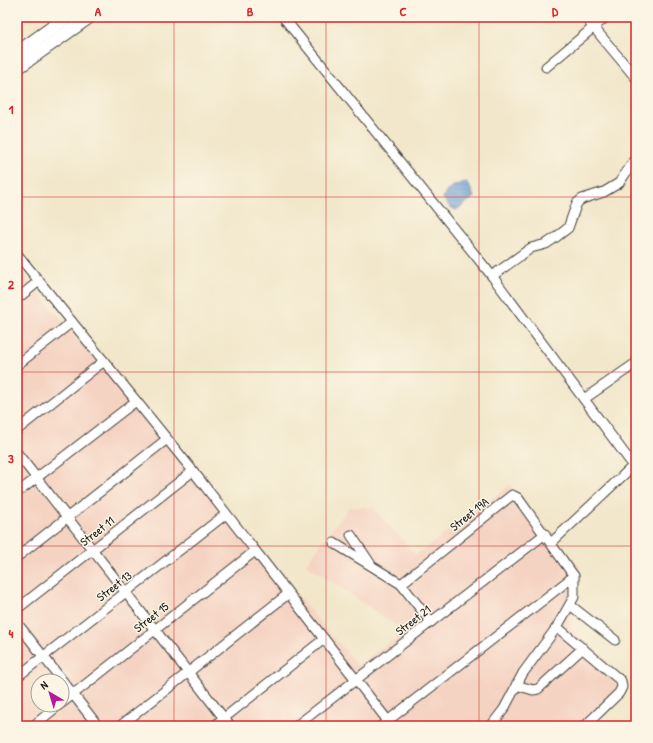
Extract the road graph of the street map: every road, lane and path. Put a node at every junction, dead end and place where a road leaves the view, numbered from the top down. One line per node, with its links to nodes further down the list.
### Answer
1 (68, 17): 7 (highway)
2 (89, 17): 9 (highway)
3 (283, 17): 13 (street)
4 (585, 17): 6 (street)
5 (606, 17): 6 (street)
6 (594, 27): 8 (street); 10 (street)
7 (17, 53)
8 (546, 67)
9 (17, 68)
10 (635, 74)
11 (636, 158): 13 (street)
12 (17, 254): 14 (street)
13 (492, 276): 20 (street)
14 (39, 281): 15 (street); 16 (street)
15 (17, 298)
16 (72, 322): 17 (street); 19 (street)
17 (104, 362): 21 (street); 22 (street)
18 (636, 363): 20 (street)
19 (17, 365)
20 (584, 399): 25 (street)
21 (136, 401): 23 (street); 27 (street)
22 (17, 430)
23 (167, 439): 26 (street); 30 (street)
24 (17, 453): 27 (street)
25 (634, 467): 34 (street)
26 (193, 472): 29 (street); 35 (street, Street 11)
27 (37, 478): 28 (street); 30 (street)
28 (17, 493)
29 (226, 514): 36 (street); 41 (street, Street 13)
30 (67, 517): 35 (street); 37 (street)
31 (545, 534): 34 (street); 40 (street, Street 19A); 45 (street, Street 21)
32 (351, 535): 38 (street)
33 (334, 543): 38 (street)
34 (551, 543): 39 (street)
35 (93, 550): 41 (street); 44 (street, Street 11)
36 (255, 551): 42 (street); 48 (street, Street 15)
37 (17, 556)
38 (372, 566): 40 (street)
39 (574, 576): 43 (street); 61 (street)
40 (401, 584): 45 (street)
41 (126, 592): 48 (street); 52 (street, Street 13)
42 (288, 594): 49 (street); 53 (street)
43 (570, 605): 47 (street); 50 (street)
44 (17, 609)
45 (431, 622): 55 (street, Street 21)
46 (17, 623): 52 (street)
47 (557, 627): 51 (street); 56 (street)
48 (155, 629): 53 (street); 57 (street, Street 15)
49 (324, 640): 55 (street); 60 (street)
50 (615, 640)
51 (583, 648): 56 (street); 69 (street)
52 (43, 656): 54 (street, Street 13); 57 (street)
53 (188, 672): 60 (street); 64 (street)
54 (17, 677)
55 (356, 680): 61 (street); 67 (street, Street 21)
56 (516, 685): 68 (street)
57 (73, 694): 58 (street, Street 15); 63 (street)
58 (70, 696)
59 (49, 713): 62 (street)
60 (224, 718): 65 (street); 66 (street)
61 (387, 724)
62 (33, 726)
63 (98, 726)
64 (120, 726)
65 (214, 726)
66 (230, 726)
67 (296, 726)
68 (491, 726)
69 (585, 726)

